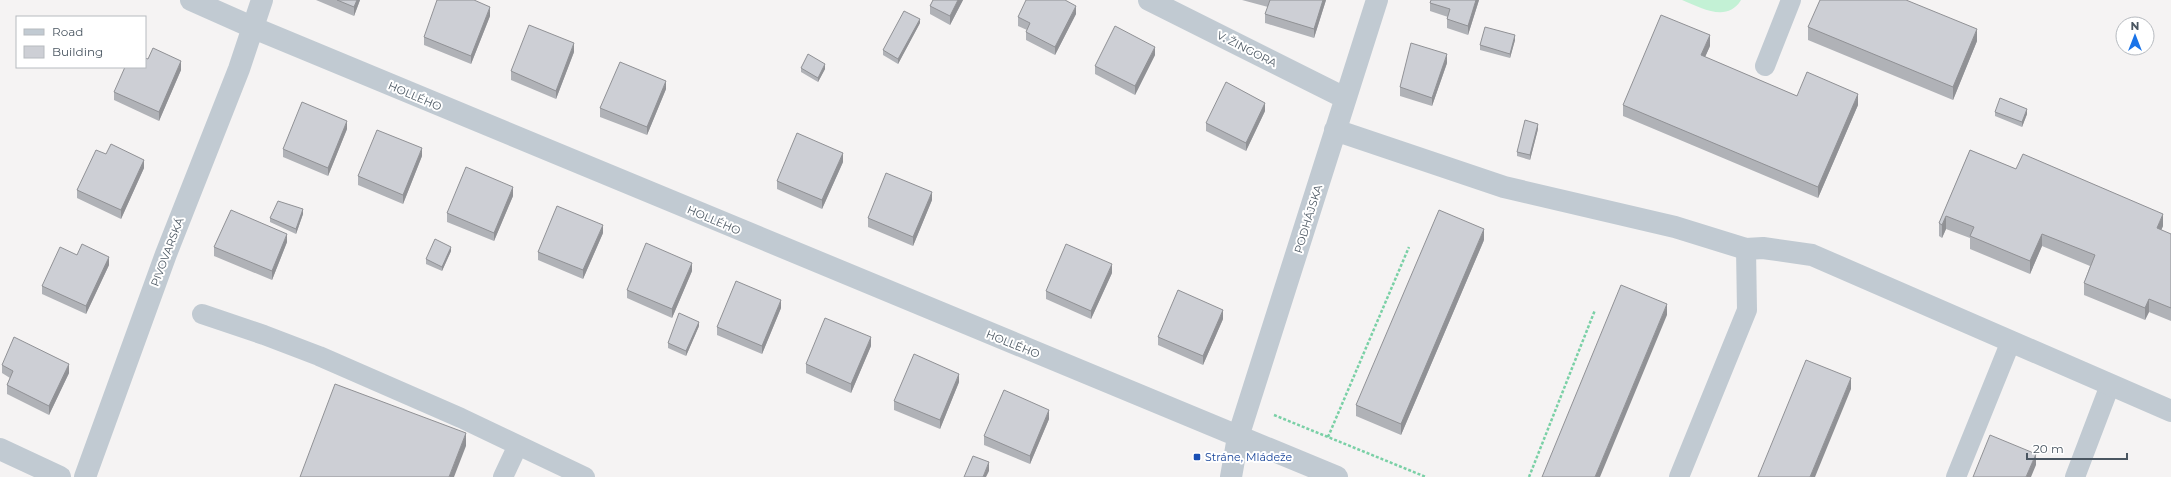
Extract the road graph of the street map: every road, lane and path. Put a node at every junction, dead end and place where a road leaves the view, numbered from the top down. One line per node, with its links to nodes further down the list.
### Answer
1 (191, 0): 6 (street, HOLLÉHO)
2 (262, 0): 6 (street, PIVOVARSKÁ)
3 (1149, 0): 8 (street, V. ŽINGORA)
4 (1377, 0): 8 (street, PODHÁJSKA)
5 (1791, 0): 7 (lane)
6 (254, 28): 18 (street, HOLLÉHO); 23 (street, PIVOVARSKÁ)
7 (1766, 66)
8 (1345, 98): 9 (street, PODHÁJSKA)
9 (1335, 130): 11 (street); 16 (street, PODHÁJSKA)
10 (1409, 247): 19 (path)
11 (1746, 249): 14 (street); 30 (lane)
12 (1595, 310): 29 (path)
13 (202, 314): 20 (lane)
14 (2011, 341): 15 (street); 31 (lane)
15 (2110, 385): 17 (street); 32 (lane)
16 (1249, 405): 18 (street, PODHÁJSKA); 19 (path)
17 (2171, 411)
18 (1238, 437): 26 (street, PODHÁJSKA); 27 (street, HOLLÉHO)
19 (1328, 437): 28 (path)
20 (518, 445): 24 (lane); 25 (lane)
21 (0, 449): 22 (street)
22 (60, 477)
23 (86, 477)
24 (503, 477)
25 (585, 477)
26 (1231, 477)
27 (1337, 477)
28 (1426, 477)
29 (1529, 477)
30 (1679, 477)
31 (1956, 477)
32 (2075, 477)

